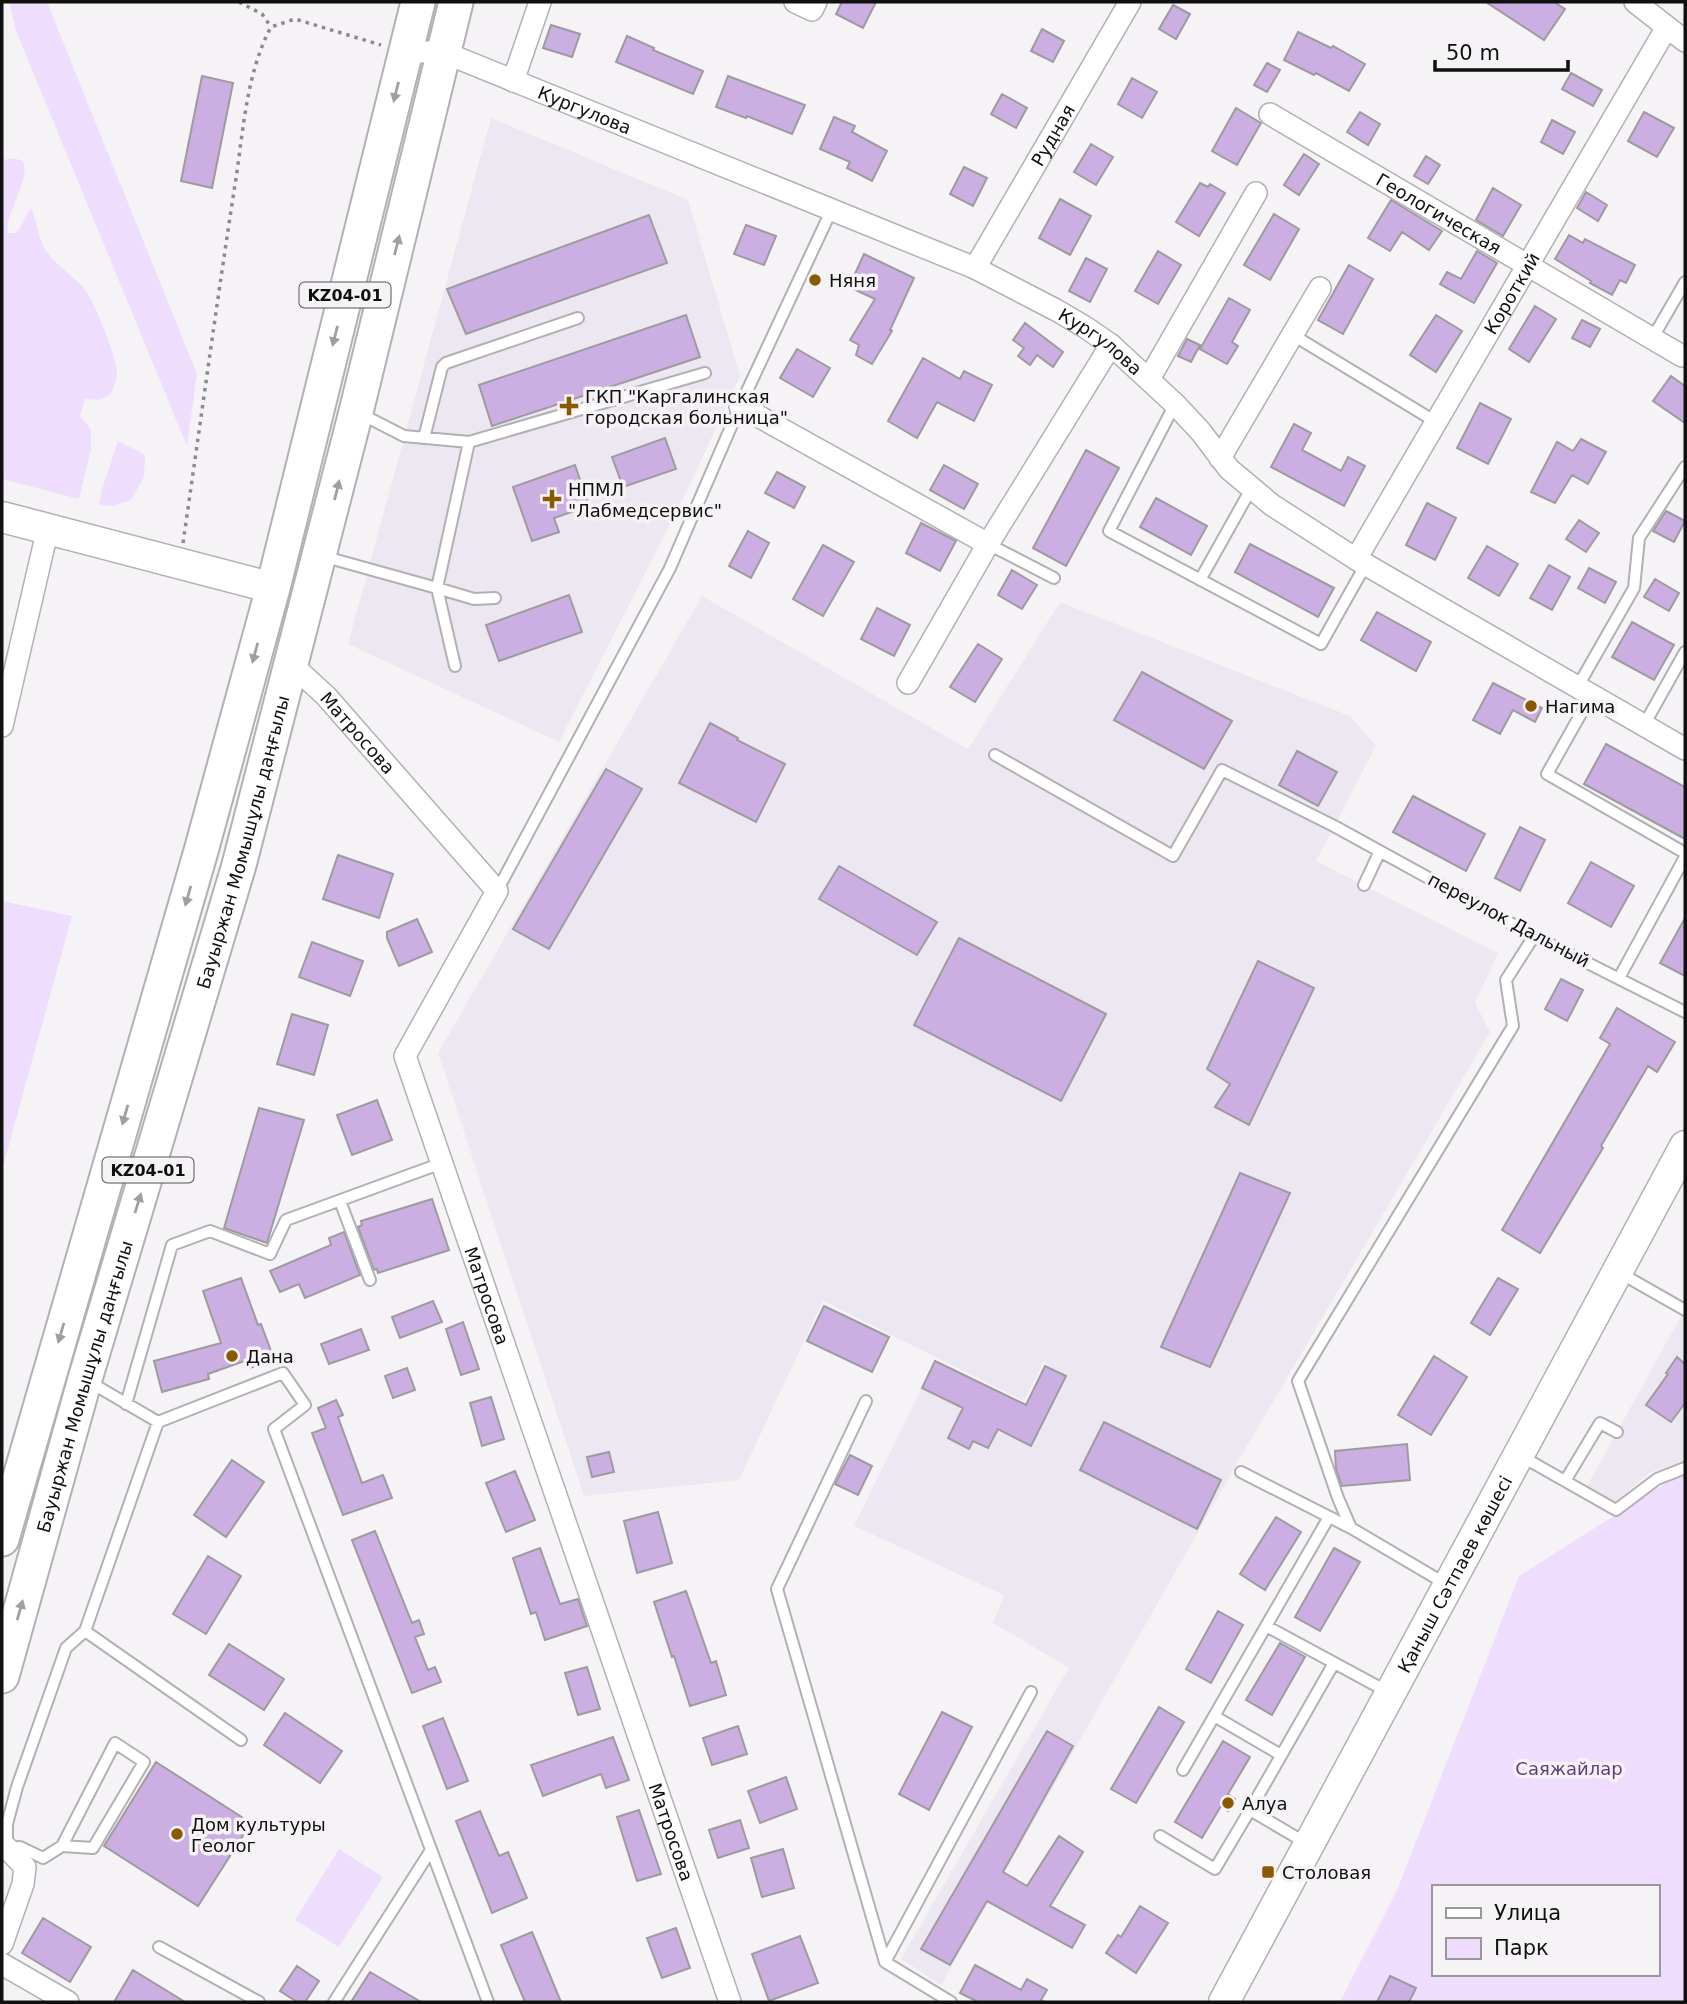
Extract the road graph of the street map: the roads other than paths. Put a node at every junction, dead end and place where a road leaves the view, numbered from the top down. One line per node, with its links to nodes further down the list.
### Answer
1 (418, 2): 10 (main road, Бауыржан Момышұлы даңғылы / KZ04-01)
2 (456, 2): 11 (main road, Бауыржан Момышұлы даңғылы / KZ04-01)
3 (540, 2): 12 (street)
4 (794, 2): 5 (street)
5 (816, 2)
6 (1130, 2): 17 (street, Рудная)
7 (1635, 2): 8 (street)
8 (1667, 27): 9 (street); 16 (street, Короткий)
9 (1685, 41)
10 (405, 52): 11 (street); 43 (main road, Бауыржан Момышұлы даңғылы / KZ04-01, one-way to 43)
11 (443, 52): 12 (street, Кургулова); 29 (main road, Бауыржан Момышұлы даңғылы / KZ04-01, one-way to 11)
12 (513, 81): 15 (street, Кургулова)
13 (1270, 114): 16 (street, Геологическая)
14 (1256, 193): 26 (street)
15 (832, 209): 17 (street, Кургулова); 28 (lane)
16 (1527, 265): 22 (street, Геологическая); 30 (street, Короткий)
17 (975, 268): 23 (street, Кургулова)
18 (1685, 282): 22 (lane)
19 (1320, 288): 21 (street)
20 (578, 318): 31 (lane)
21 (1293, 335): 30 (lane); 33 (street)
22 (1653, 339): 24 (street, Геологическая)
23 (1111, 345): 26 (street, Кургулова); 38 (street)
24 (1682, 356)
25 (705, 373): 32 (lane)
26 (1149, 379): 27 (street, Кургулова)
27 (1175, 404): 33 (street, Кургулова); 42 (lane)
28 (740, 406): 38 (street); 61 (lane)
29 (356, 412): 31 (lane); 39 (main road, Бауыржан Момышұлы даңғылы / KZ04-01, one-way to 29)
30 (1436, 422): 40 (street, Короткий)
31 (424, 438): 32 (lane)
32 (470, 442): 44 (lane)
33 (1220, 458): 35 (street, Кургулова)
34 (1685, 467): 51 (lane)
35 (1251, 489): 40 (street, Кургулова); 42 (lane)
36 (2, 517): 37 (street)
37 (48, 528): 43 (street); 53 (street)
38 (988, 544): 41 (lane); 50 (street)
39 (320, 556): 44 (lane); 45 (main road, Бауыржан Момышұлы даңғылы / KZ04-01)
40 (1361, 562): 42 (lane); 51 (street, Кургулова)
41 (1055, 578)
42 (1200, 580)
43 (273, 588): 45 (main road); 56 (main road, Бауыржан Момышұлы даңғылы / KZ04-01, one-way to 56)
44 (437, 588): 46 (lane); 49 (lane)
45 (309, 597): 48 (main road, Бауыржан Момышұлы даңғылы / KZ04-01)
46 (495, 598)
47 (1685, 652): 52 (lane)
48 (291, 664): 59 (main road, Бауыржан Момышұлы даңғылы / KZ04-01); 61 (street, Матросова)
49 (455, 667)
50 (908, 682)
51 (1585, 690): 52 (street, Кургулова); 58 (lane)
52 (1644, 725): 54 (street, Кургулова)
53 (2, 726)
54 (1685, 749)
55 (995, 755): 57 (lane, переулок Дальный)
56 (201, 851): 59 (main road); 82 (main road, Бауыржан Момышұлы даңғылы / KZ04-01, one-way to 82)
57 (1380, 851): 60 (lane); 62 (lane, переулок Дальный)
58 (1685, 855): 63 (lane)
59 (239, 865): 71 (main road, Бауыржан Момышұлы даңғылы / KZ04-01, one-way to 59)
60 (1364, 885)
61 (497, 891): 66 (street, Матросова)
62 (1534, 936): 63 (lane, переулок Дальный); 81 (lane)
63 (1619, 978): 64 (lane, переулок Дальный)
64 (1685, 1012)
65 (1685, 1146): 68 (street, Қаныш Сәтпаев көшесі)
66 (442, 1163): 67 (lane); 108 (street, Матросова)
67 (340, 1201): 69 (lane); 73 (lane)
68 (1618, 1271): 70 (lane); 76 (street, Қаныш Сәтпаев көшесі)
69 (370, 1280)
70 (1685, 1310)
71 (85, 1379): 73 (lane); 87 (main road, Бауыржан Момышұлы даңғылы / KZ04-01, one-way to 71)
72 (866, 1401): 102 (lane)
73 (126, 1404): 74 (lane)
74 (158, 1422): 85 (lane); 99 (lane)
75 (1616, 1432): 79 (lane)
76 (1519, 1455): 79 (lane); 83 (street, Қаныш Сәтпаев көшесі)
77 (1685, 1468): 79 (lane)
78 (1241, 1472): 80 (lane)
79 (1565, 1481)
80 (1329, 1517): 81 (lane); 84 (lane)
81 (1351, 1528): 83 (lane)
82 (2, 1539)
83 (1448, 1586): 89 (street, Қаныш Сәтпаев көшесі)
84 (1266, 1626): 86 (lane); 90 (lane)
85 (85, 1632): 91 (lane); 98 (lane)
86 (1334, 1663): 89 (lane); 92 (lane)
87 (2, 1676)
88 (1031, 1692): 102 (lane)
89 (1391, 1694): 96 (street, Қаныш Сәтпаев көшесі)
90 (1214, 1716): 92 (lane); 93 (lane)
91 (241, 1740)
92 (1281, 1755): 94 (lane)
93 (1183, 1770)
94 (1250, 1810): 95 (lane); 96 (lane)
95 (1160, 1836)
96 (1309, 1845): 110 (street, Қаныш Сәтпаев көшесі)
97 (62, 1846): 97 (lane); 98 (lane)
98 (5, 1847): 100 (street)
99 (431, 1850): 106 (lane); 107 (lane)
100 (2, 1944)
101 (159, 1947): 105 (lane)
102 (885, 1962): 109 (lane)
103 (2, 1964): 104 (street)
104 (68, 2002)
105 (259, 2002)
106 (334, 2002)
107 (488, 2002)
108 (730, 2002)
109 (951, 2002)
110 (1223, 2002)

